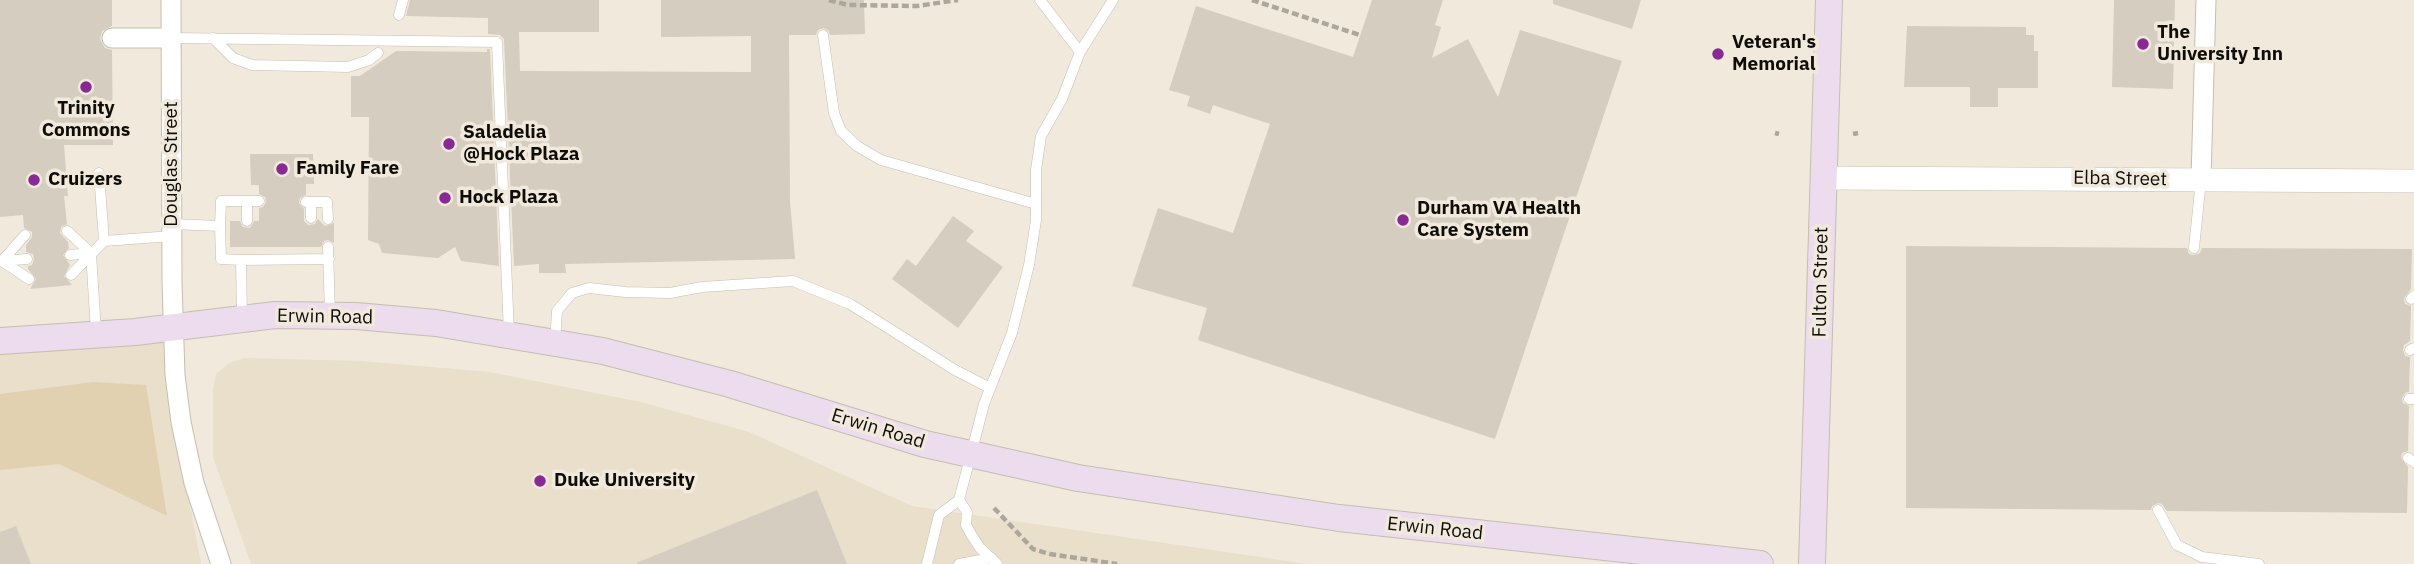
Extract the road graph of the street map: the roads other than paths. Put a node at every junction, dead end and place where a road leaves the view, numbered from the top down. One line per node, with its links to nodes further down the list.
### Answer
1 (171, 0): 10 (street, Douglas Street)
2 (403, 0): 7 (lane)
3 (1041, 0): 12 (lane)
4 (1113, 0): 12 (lane)
5 (1829, 0): 15 (main road, Fulton Street)
6 (2206, 0): 16 (street)
7 (399, 15)
8 (823, 35): 20 (lane)
9 (112, 38): 10 (street)
10 (172, 38): 11 (lane); 25 (street, Douglas Street)
11 (213, 38): 13 (lane); 47 (lane)
12 (1080, 52): 20 (lane)
13 (378, 53)
14 (99, 173): 28 (lane)
15 (1825, 178): 16 (street, Elba Street); 60 (main road, Fulton Street)
16 (2201, 180): 17 (street, Elba Street); 33 (lane)
17 (2414, 181)
18 (247, 201): 19 (lane); 23 (lane); 24 (lane)
19 (259, 201)
20 (1035, 204): 51 (lane)
21 (310, 218): 22 (lane)
22 (328, 219)
23 (247, 221)
24 (220, 226): 25 (lane); 38 (lane)
25 (172, 230): 28 (lane); 46 (street, Douglas Street)
26 (67, 231): 34 (lane)
27 (25, 234): 41 (lane)
28 (104, 241): 34 (lane)
29 (247, 247): 38 (lane)
30 (280, 247): 39 (lane)
31 (310, 247): 40 (lane)
32 (328, 247): 37 (lane)
33 (2194, 248)
34 (91, 253): 35 (lane); 42 (lane); 48 (lane)
35 (70, 255)
36 (27, 259): 41 (lane)
37 (329, 259): 40 (lane); 44 (lane)
38 (244, 260): 39 (lane); 45 (lane)
39 (280, 260): 40 (lane)
40 (311, 260)
41 (1, 261): 43 (lane)
42 (71, 275)
43 (29, 279)
44 (330, 316): 45 (main road, Erwin Road); 47 (main road, Erwin Road)
45 (242, 318): 46 (main road, Erwin Road)
46 (173, 328): 48 (main road, Erwin Road); 56 (street, Douglas Street)
47 (509, 334): 50 (main road, Erwin Road)
48 (96, 335): 49 (main road, Erwin Road)
49 (0, 341)
50 (555, 343): 51 (lane); 52 (main road, Erwin Road)
51 (990, 388): 52 (lane)
52 (971, 455): 53 (lane); 59 (main road, Erwin Road)
53 (959, 500): 55 (lane); 57 (lane)
54 (2158, 510): 61 (lane)
55 (995, 561): 58 (lane)
56 (221, 564)
57 (927, 564)
58 (959, 564)
59 (1759, 564)
60 (1812, 564)
61 (2259, 564)

